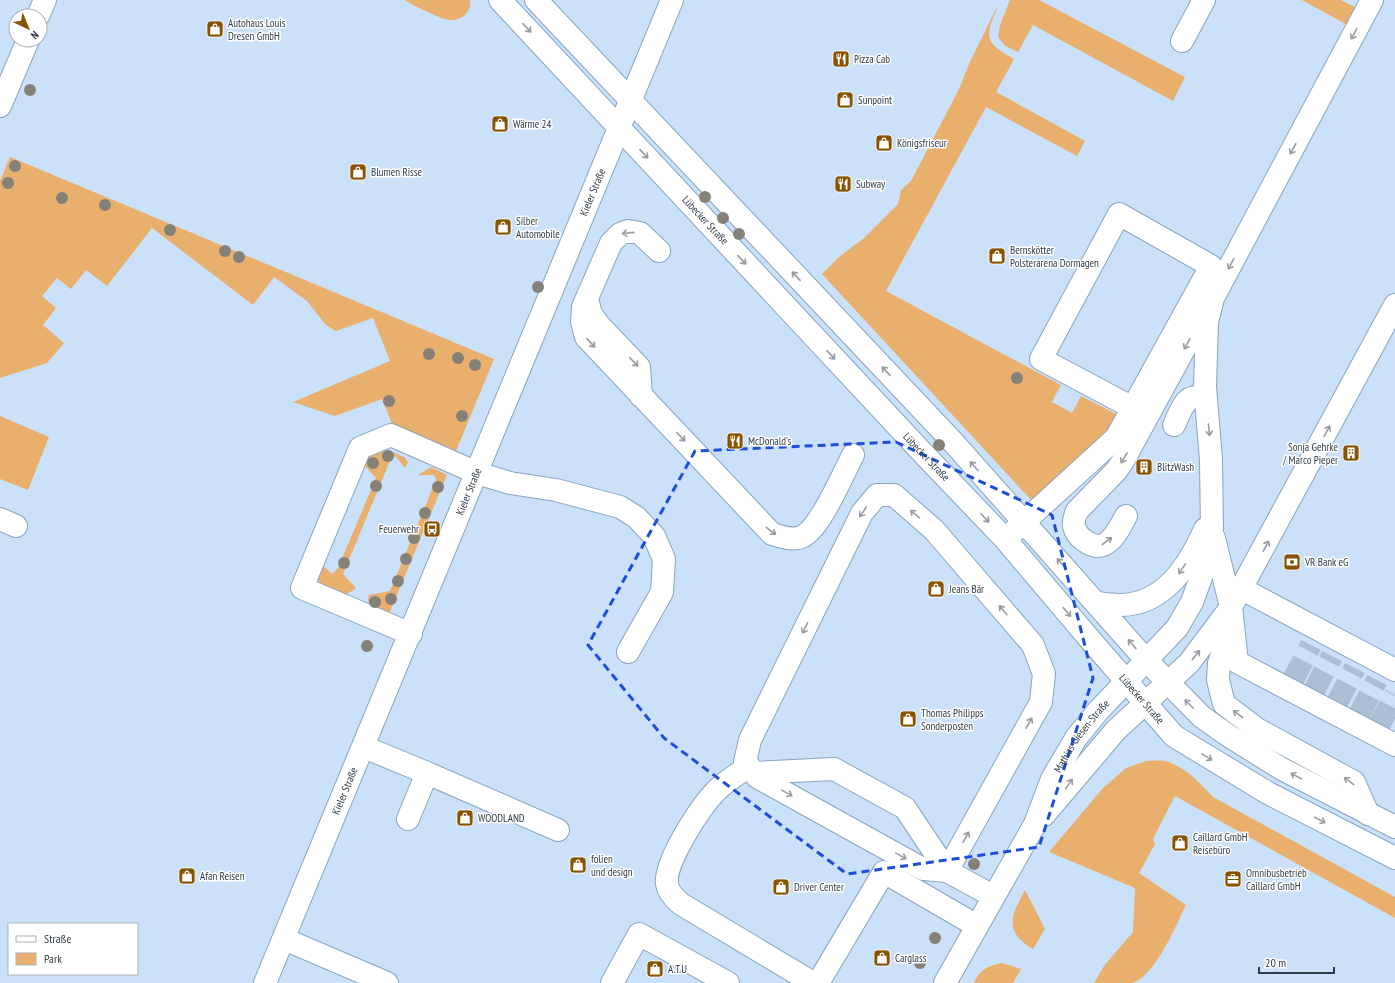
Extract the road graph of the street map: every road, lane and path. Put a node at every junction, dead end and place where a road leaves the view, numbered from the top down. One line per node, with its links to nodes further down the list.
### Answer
1 (500, 0): 10 (street, Lübecker Straße, one-way to 10)
2 (536, 0): 8 (street)
3 (672, 0): 8 (street, Kieler Straße)
4 (1204, 0): 6 (street)
5 (1372, 0): 12 (street, one-way to 12)
6 (1182, 41)
7 (25, 48): 9 (street)
8 (631, 100): 10 (street, Kieler Straße); 21 (street, one-way to 8)
9 (0, 106)
10 (620, 128): 18 (street, Kieler Straße); 22 (street, Lübecker Straße, one-way to 22)
11 (660, 251): 17 (street, one-way to 17)
12 (1212, 298): 14 (street); 19 (street, one-way to 19)
13 (1395, 305): 24 (street, Mathias-Giesen-Straße, one-way to 13)
14 (1206, 398): 16 (street); 20 (street, one-way to 20)
15 (1133, 408): 15 (street); 21 (street)
16 (1174, 425)
17 (853, 455)
18 (477, 473): 25 (street, Kieler Straße); 25 (street); 26 (street)
19 (1126, 516)
20 (1212, 520): 23 (street, one-way to 23); 24 (street); 27 (street, Mathias-Giesen-Straße)
21 (1024, 522): 22 (street); 23 (street, one-way to 21)
22 (1005, 539): 29 (street, Lübecker Straße, one-way to 29)
23 (1096, 603): 27 (street, one-way to 23)
24 (1233, 604): 28 (street); 30 (street, Mathias-Giesen-Straße, one-way to 24); 32 (street); 36 (street, one-way to 24)
25 (411, 634): 33 (street, Kieler Straße)
26 (628, 652)
27 (1146, 660): 29 (street, Mathias-Giesen-Straße); 30 (street)
28 (1386, 672)
29 (1126, 682): 31 (street, Lübecker Straße); 38 (street, Mathias-Giesen-Straße)
30 (1168, 683): 31 (street, Mathias-Giesen-Straße); 36 (street, one-way to 30)
31 (1146, 703): 38 (street, Mathias-Giesen-Straße, one-way to 31); 41 (street, Lübecker Straße, one-way to 41)
32 (1395, 745)
33 (364, 747): 35 (street); 45 (street, Kieler Straße)
34 (751, 769): 42 (street, one-way to 42); 42 (street); 42 (street, one-way to 34); 50 (street)
35 (427, 773): 37 (street); 40 (street)
36 (1368, 814): 39 (street)
37 (408, 819)
38 (1035, 824): 43 (street, Mathias-Giesen-Straße)
39 (1395, 827)
40 (558, 830)
41 (1395, 858)
42 (947, 871): 43 (street)
43 (993, 896): 44 (street, Mathias-Giesen-Straße)
44 (977, 926): 51 (street); 52 (street, Mathias-Giesen-Straße)
45 (284, 939): 46 (street, Kieler Straße); 47 (street)
46 (266, 983)
47 (387, 983)
48 (612, 983): 49 (street)
49 (728, 983)
50 (813, 983)
51 (818, 983)
52 (945, 983)

